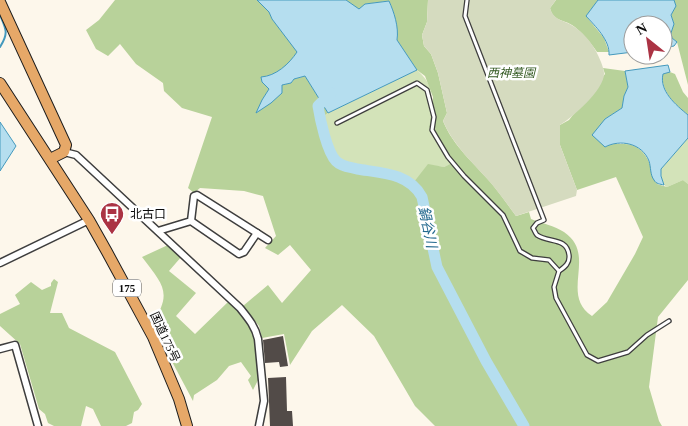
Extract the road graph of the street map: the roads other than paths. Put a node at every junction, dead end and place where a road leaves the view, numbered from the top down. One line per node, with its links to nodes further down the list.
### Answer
1 (467, 0): 13 (lane)
2 (0, 2): 5 (highway)
3 (0, 83): 6 (highway, 国道175号 / 175)
4 (337, 124): 13 (lane)
5 (64, 152): 6 (highway); 9 (street)
6 (50, 159): 7 (highway, 国道175号 / 175)
7 (90, 220): 12 (street); 17 (highway, 国道175号 / 175)
8 (191, 221): 9 (street); 10 (street); 10 (street)
9 (158, 231): 18 (street)
10 (257, 233): 11 (street)
11 (268, 240)
12 (0, 263)
13 (559, 271): 14 (lane)
14 (669, 321)
15 (0, 348): 16 (street)
16 (38, 426)
17 (187, 426)
18 (258, 426)

